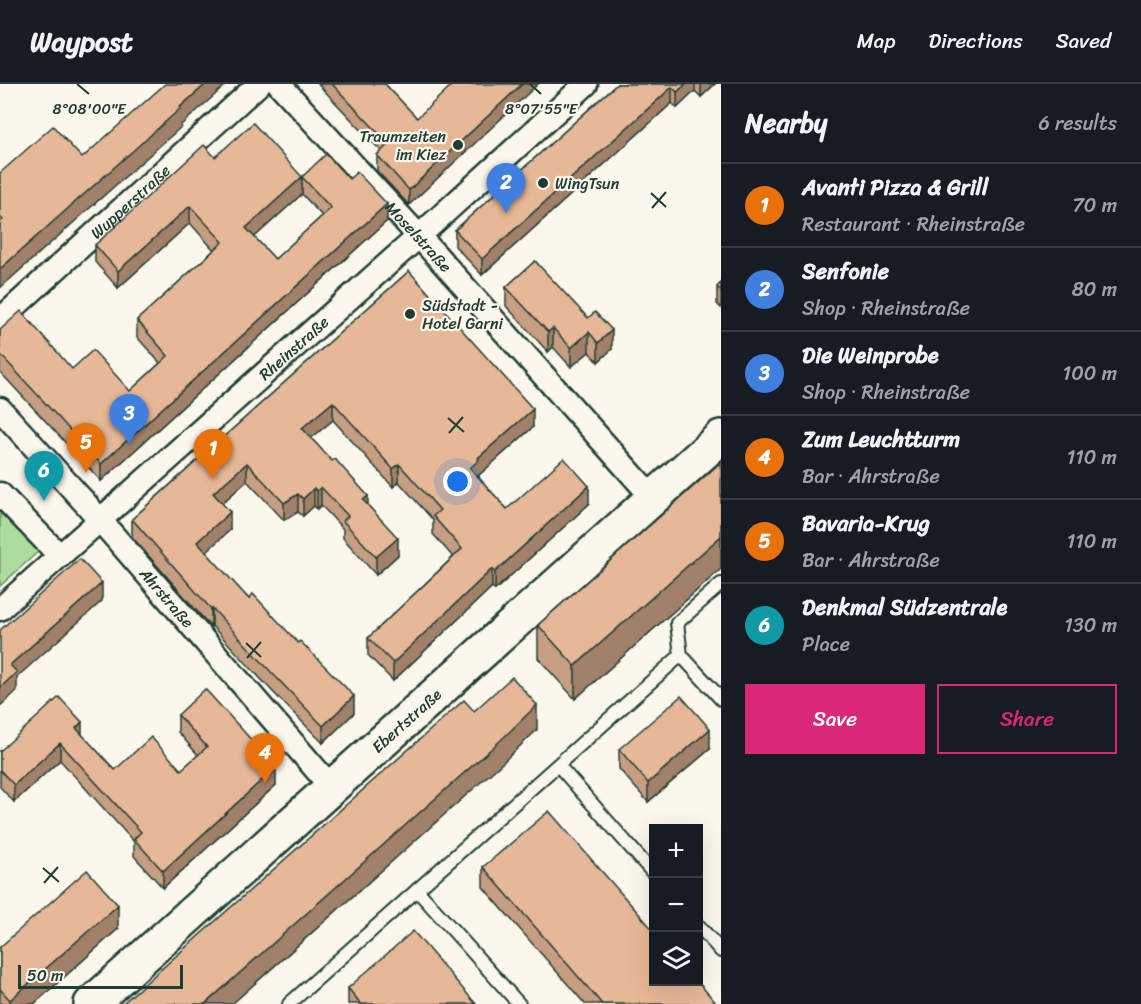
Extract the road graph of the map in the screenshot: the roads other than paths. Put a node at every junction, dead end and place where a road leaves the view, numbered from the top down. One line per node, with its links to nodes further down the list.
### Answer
1 (259, 84): 5 (street, Wupperstraße)
2 (279, 84): 4 (street, Moselstraße)
3 (586, 84): 4 (street, Rheinstraße)
4 (418, 237): 9 (street, Moselstraße); 10 (street, Rheinstraße)
5 (0, 320)
6 (0, 409): 10 (street, Ahrstraße)
7 (721, 437): 9 (street, Ebertstraße)
8 (0, 494): 11 (street)
9 (653, 498): 17 (street, Ebertstraße)
10 (99, 519): 11 (street, Rheinstraße); 17 (street, Ahrstraße)
11 (60, 556): 13 (street, Rheinstraße)
12 (721, 584): 14 (lane)
13 (0, 609)
14 (681, 655): 15 (lane); 16 (lane)
15 (721, 699)
16 (558, 765): 18 (lane); 19 (lane)
17 (332, 788): 23 (street, Ebertstraße)
18 (649, 868)
19 (417, 890): 22 (lane); 24 (lane)
20 (703, 930): 21 (lane)
21 (721, 951)
22 (291, 1003)
23 (91, 1004)
24 (519, 1004)

